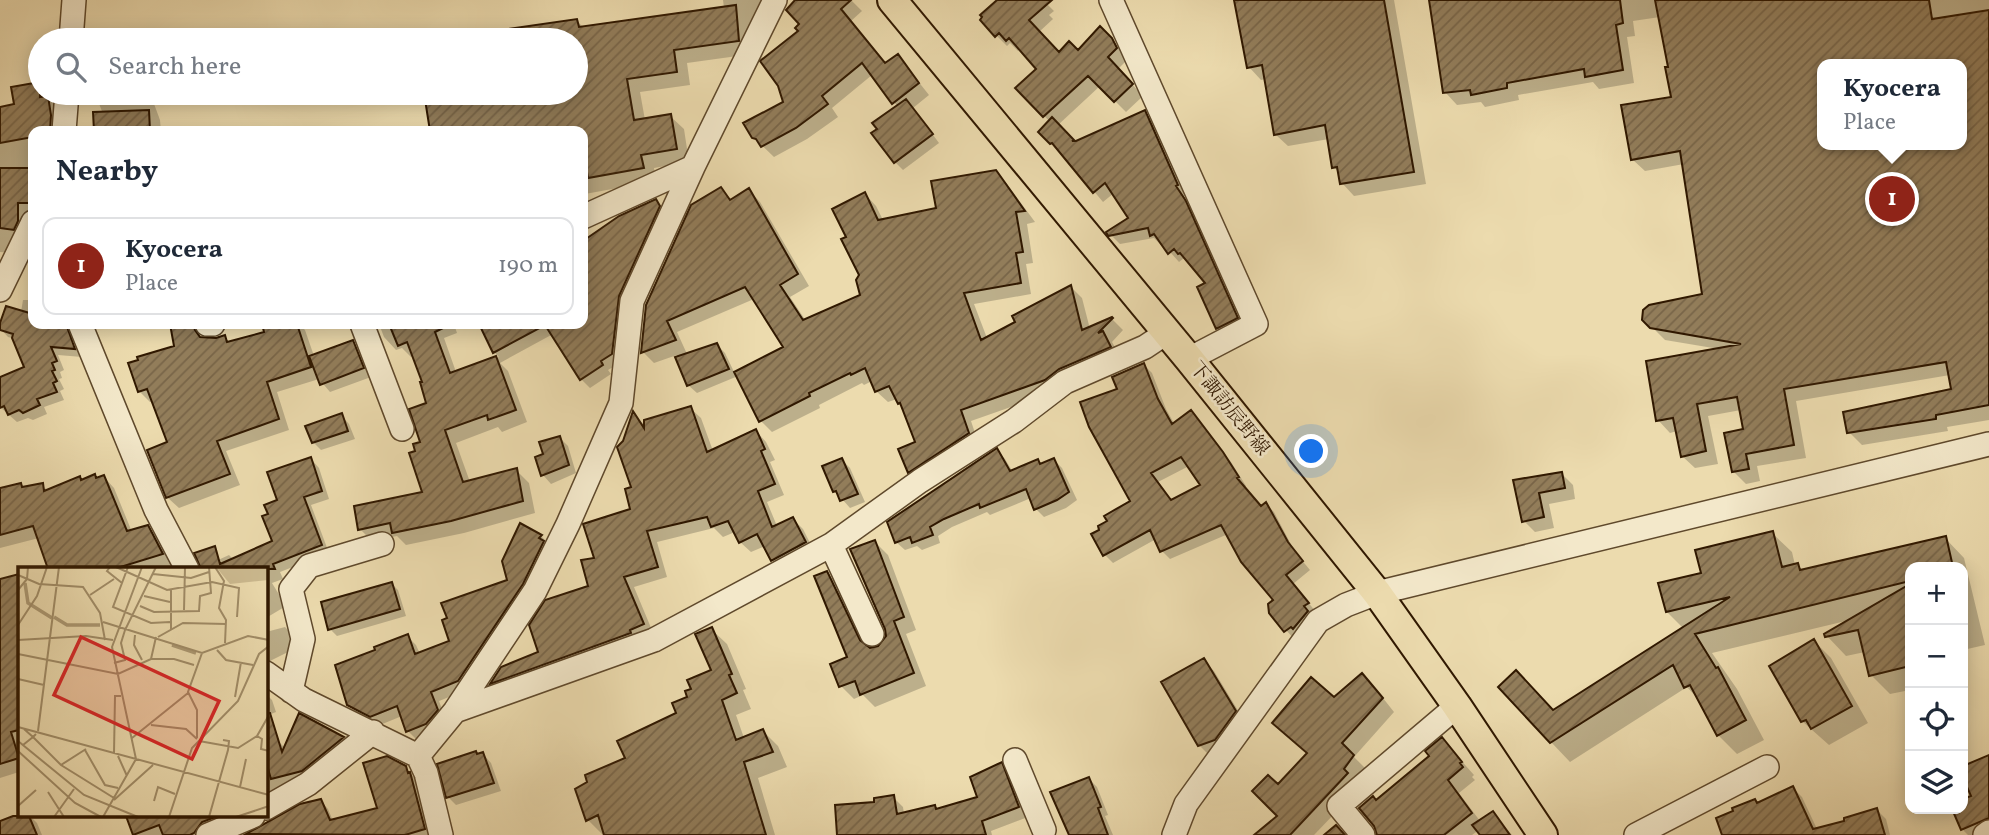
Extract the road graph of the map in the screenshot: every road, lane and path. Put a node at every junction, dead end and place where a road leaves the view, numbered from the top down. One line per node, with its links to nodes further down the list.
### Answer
1 (74, 0): 5 (street)
2 (775, 0): 8 (street)
3 (892, 0): 15 (main road, 下諏訪辰野線)
4 (1111, 0): 16 (street)
5 (72, 28)
6 (66, 105): 7 (street)
7 (64, 126)
8 (693, 167): 9 (street); 27 (street)
9 (588, 215)
10 (28, 233): 11 (street)
11 (8, 256): 12 (street)
12 (0, 290)
13 (82, 329): 21 (street)
14 (364, 329): 17 (street)
15 (1166, 333): 16 (main road, 下諏訪辰野線); 20 (street)
16 (1189, 359): 22 (main road, 下諏訪辰野線)
17 (402, 429)
18 (1989, 444): 22 (street)
19 (382, 544): 25 (street)
20 (831, 545): 23 (street); 27 (street)
21 (186, 567)
22 (1377, 593): 26 (main road, 下諏訪辰野線); 37 (street)
23 (872, 634)
24 (268, 674): 25 (street)
25 (291, 691): 28 (street)
26 (1457, 706): 38 (street); 39 (main road, 下諏訪辰野線)
27 (455, 710): 29 (street)
28 (373, 732): 29 (street); 32 (street)
29 (418, 756): 36 (street)
30 (1015, 760): 34 (street)
31 (1767, 768): 40 (street)
32 (268, 807)
33 (248, 818): 35 (street)
34 (1038, 833)
35 (208, 835)
36 (440, 835)
37 (1174, 835)
38 (1363, 835)
39 (1543, 835)
40 (1636, 835)

